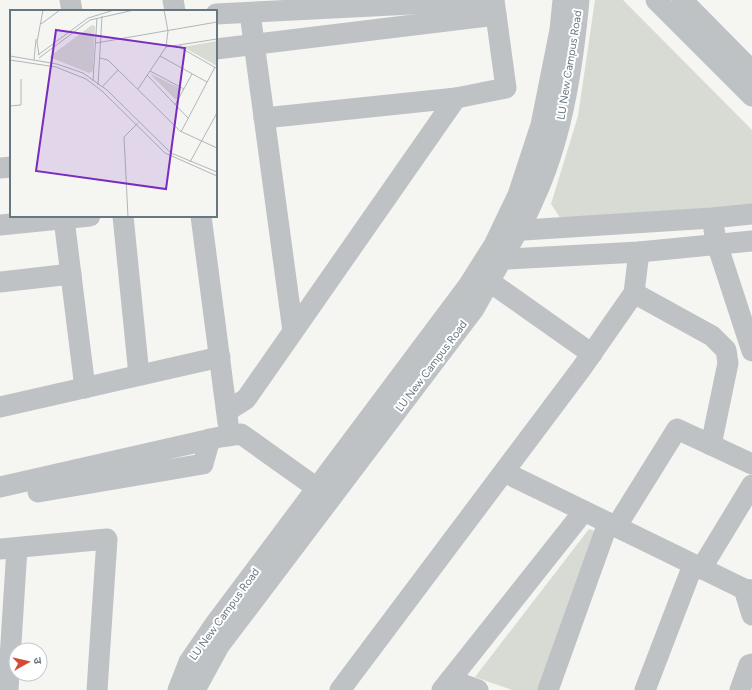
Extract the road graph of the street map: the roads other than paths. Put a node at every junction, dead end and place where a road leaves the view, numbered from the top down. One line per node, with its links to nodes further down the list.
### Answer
1 (70, 0): 8 (street)
2 (173, 0): 9 (street)
3 (563, 0): 27 (street, LU New Campus Road)
4 (579, 0): 27 (street, LU New Campus Road)
5 (656, 0): 15 (street)
6 (682, 0): 14 (street)
7 (494, 5): 10 (street); 12 (street); 16 (street)
8 (72, 10)
9 (175, 10)
10 (250, 13): 11 (street); 12 (street)
11 (217, 14)
12 (254, 44): 13 (street); 17 (street)
13 (217, 49)
14 (752, 71)
15 (752, 96)
16 (456, 98): 17 (street); 36 (street)
17 (264, 118): 36 (street)
18 (10, 167): 19 (street)
19 (0, 168)
20 (752, 214): 24 (street)
21 (81, 217): 25 (street)
22 (123, 217): 40 (street)
23 (201, 217): 39 (street)
24 (712, 218): 27 (street); 29 (street)
25 (64, 219): 26 (street); 32 (street)
26 (0, 226)
27 (510, 231): 31 (street, LU New Campus Road)
28 (752, 240): 29 (street)
29 (717, 244): 30 (street); 37 (street)
30 (638, 252): 31 (street); 35 (street)
31 (494, 260): 34 (street, LU New Campus Road); 50 (street, LU New Campus Road)
32 (71, 274): 33 (street); 41 (street)
33 (0, 282)
34 (490, 282): 38 (street); 50 (street, LU New Campus Road)
35 (634, 293): 38 (street); 45 (street)
36 (293, 331): 43 (street)
37 (752, 351)
38 (592, 354): 47 (street)
39 (220, 357): 40 (street); 43 (street)
40 (139, 375): 41 (street)
41 (85, 388): 42 (street)
42 (0, 407)
43 (227, 411): 44 (street)
44 (220, 437): 49 (street); 50 (street)
45 (711, 445): 46 (street); 52 (street)
46 (752, 464)
47 (504, 472): 51 (street); 63 (street)
48 (752, 485): 54 (street)
49 (0, 487)
50 (324, 493): 61 (street, LU New Campus Road); 62 (street, LU New Campus Road)
51 (584, 511): 52 (street); 58 (street)
52 (612, 525): 54 (street); 65 (street)
53 (9, 549): 59 (street); 60 (street)
54 (697, 567): 55 (street); 66 (street)
55 (748, 590): 56 (street)
56 (752, 615)
57 (752, 664): 67 (street)
58 (446, 685): 64 (street)
59 (8, 690)
60 (97, 690)
61 (178, 690)
62 (195, 690)
63 (340, 690)
64 (478, 690)
65 (548, 690)
66 (645, 690)
67 (740, 690)

